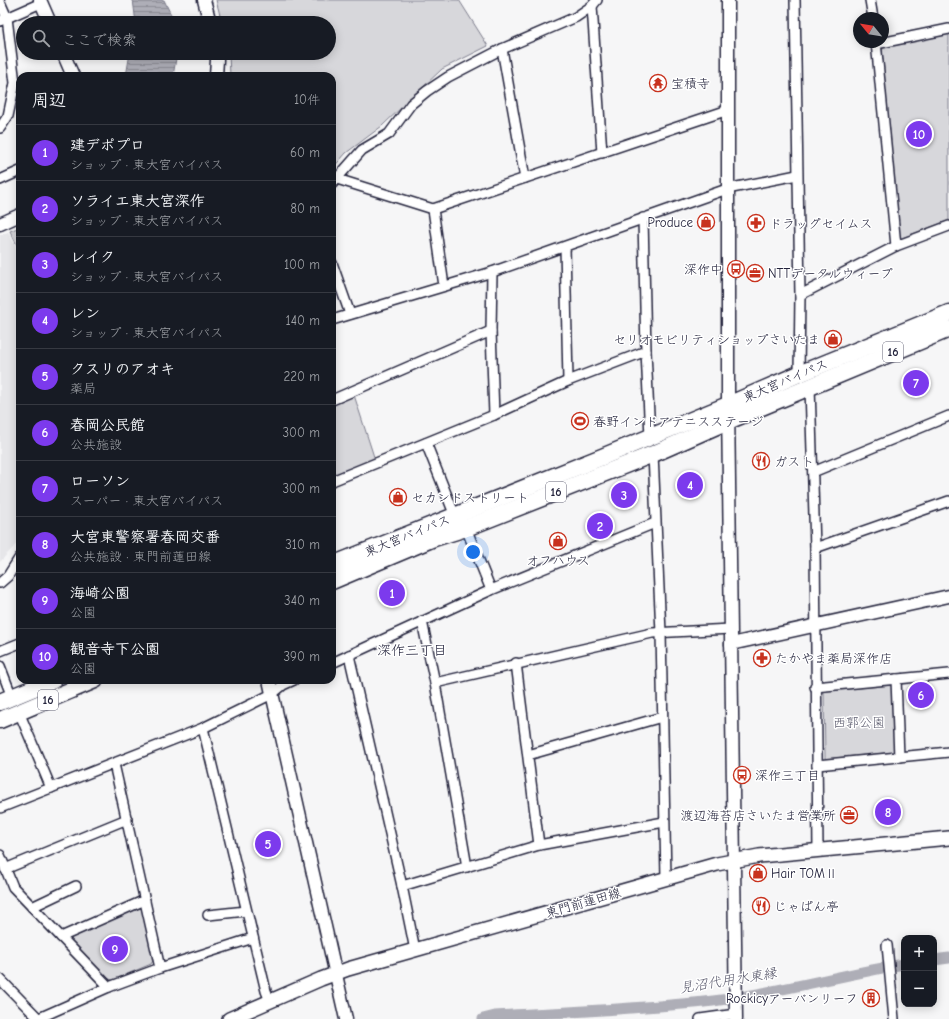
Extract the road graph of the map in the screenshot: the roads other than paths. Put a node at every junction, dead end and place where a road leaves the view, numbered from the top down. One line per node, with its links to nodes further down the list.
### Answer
1 (728, 0): 22 (street)
2 (795, 0): 26 (street)
3 (870, 0): 8 (street)
4 (40, 1): 9 (street); 11 (street)
5 (204, 1): 10 (street)
6 (0, 2): 11 (street)
7 (594, 3): 15 (street); 24 (street)
8 (872, 12)
9 (47, 16)
10 (208, 16)
11 (3, 19): 20 (street)
12 (949, 29): 13 (street)
13 (889, 41)
14 (876, 48): 37 (street)
15 (502, 49): 27 (street); 29 (street)
16 (66, 60): 18 (street)
17 (217, 60): 19 (street)
18 (71, 72)
19 (216, 72)
20 (16, 74)
21 (16, 90): 23 (street)
22 (728, 110): 24 (street); 31 (street)
23 (0, 128)
24 (602, 153): 27 (street)
25 (16, 173): 28 (street)
26 (797, 175): 31 (street); 42 (street)
27 (525, 178): 32 (street)
28 (0, 180)
29 (336, 180)
30 (336, 183): 32 (street)
31 (728, 189): 34 (street); 53 (street)
32 (433, 209): 41 (street)
33 (16, 217): 35 (street)
34 (643, 218): 38 (street); 48 (street)
35 (0, 224)
36 (949, 226): 37 (street)
37 (896, 246): 42 (street)
38 (565, 247): 39 (street); 50 (street)
39 (492, 272): 41 (street); 47 (street)
40 (336, 274): 44 (street)
41 (444, 286): 44 (street)
42 (800, 295): 49 (street)
43 (949, 313): 49 (highway, 東大宮バイパス / 16)
44 (350, 314): 45 (street)
45 (336, 319)
46 (949, 329): 51 (highway, 東大宮バイパス / 16)
47 (491, 330): 52 (street); 54 (street)
48 (646, 351): 50 (street); 56 (street)
49 (799, 374): 53 (highway, 東大宮バイパス / 16)
50 (568, 381): 54 (street)
51 (810, 387): 53 (highway, 東大宮バイパス / 16); 59 (street)
52 (336, 398)
53 (728, 413): 56 (highway, 東大宮バイパス / 16); 58 (highway, 東大宮バイパス / 16); 73 (street)
54 (494, 415): 57 (street)
55 (949, 416): 59 (street)
56 (650, 436): 62 (highway, 東大宮バイパス / 16)
57 (426, 443): 60 (street); 62 (street)
58 (653, 454): 62 (highway, 東大宮バイパス / 16); 63 (street)
59 (813, 472): 64 (street)
60 (336, 479)
61 (949, 501): 64 (street)
62 (461, 522): 66 (highway, 東大宮バイパス / 16); 67 (highway, 東大宮バイパス / 16); 69 (street)
63 (655, 523): 69 (street); 74 (street)
64 (815, 548): 72 (street)
65 (16, 563): 68 (street)
66 (336, 564)
67 (336, 579)
68 (0, 584)
69 (492, 590): 71 (street)
70 (949, 596): 72 (street)
71 (422, 621): 78 (street); 84 (street)
72 (815, 626): 75 (street); 89 (street)
73 (731, 629): 74 (street); 75 (street)
74 (661, 632): 80 (street); 93 (street)
75 (731, 644): 109 (street)
76 (16, 645): 77 (street)
77 (0, 651)
78 (349, 656): 79 (street); 114 (street)
79 (336, 661)
80 (516, 663): 84 (street); 97 (street)
81 (0, 666): 91 (street)
82 (949, 674): 83 (street)
83 (896, 679): 89 (street); 98 (street)
84 (435, 683): 110 (street)
85 (44, 684): 91 (highway, 16)
86 (86, 684): 92 (highway, 16)
87 (270, 684): 90 (street)
88 (285, 684): 90 (street)
89 (815, 687): 100 (street)
90 (272, 694): 95 (street); 124 (street)
91 (6, 700)
92 (19, 712): 94 (highway, 16); 101 (street)
93 (662, 717): 97 (street); 104 (street)
94 (0, 720)
95 (203, 728): 99 (street); 117 (street)
96 (949, 752): 98 (street)
97 (528, 755): 106 (street)
98 (899, 757): 100 (street)
99 (114, 764): 101 (street); 103 (street)
100 (817, 765): 107 (street)
101 (50, 788): 102 (street)
102 (0, 808)
103 (127, 819): 111 (street); 115 (street)
104 (664, 822): 106 (street); 112 (street)
105 (949, 838): 107 (main road, 東門前蓮田線)
106 (539, 845): 110 (street)
107 (818, 851): 109 (main road, 東門前蓮田線)
108 (0, 855): 111 (street)
109 (733, 860): 112 (main road, 東門前蓮田線); 128 (street)
110 (467, 867): 114 (street)
111 (5, 869): 116 (street)
112 (666, 878): 122 (main road, 東門前蓮田線)
113 (76, 886): 116 (street)
114 (402, 886): 122 (street)
115 (145, 900): 119 (street); 123 (street)
116 (32, 907): 119 (street)
117 (246, 911): 118 (street); 120 (street)
118 (208, 915)
119 (61, 937): 126 (street)
120 (253, 938): 123 (street); 127 (street)
121 (887, 945): 133 (street)
122 (415, 950): 124 (main road, 東門前蓮田線)
123 (160, 968): 126 (street)
124 (336, 974): 127 (main road, 東門前蓮田線); 131 (street)
125 (0, 979): 129 (street)
126 (109, 987): 129 (street)
127 (270, 1001): 130 (main road, 東門前蓮田線)
128 (736, 1012): 132 (street)
129 (39, 1019)
130 (229, 1019)
131 (346, 1019)
132 (700, 1019)
133 (894, 1019)

